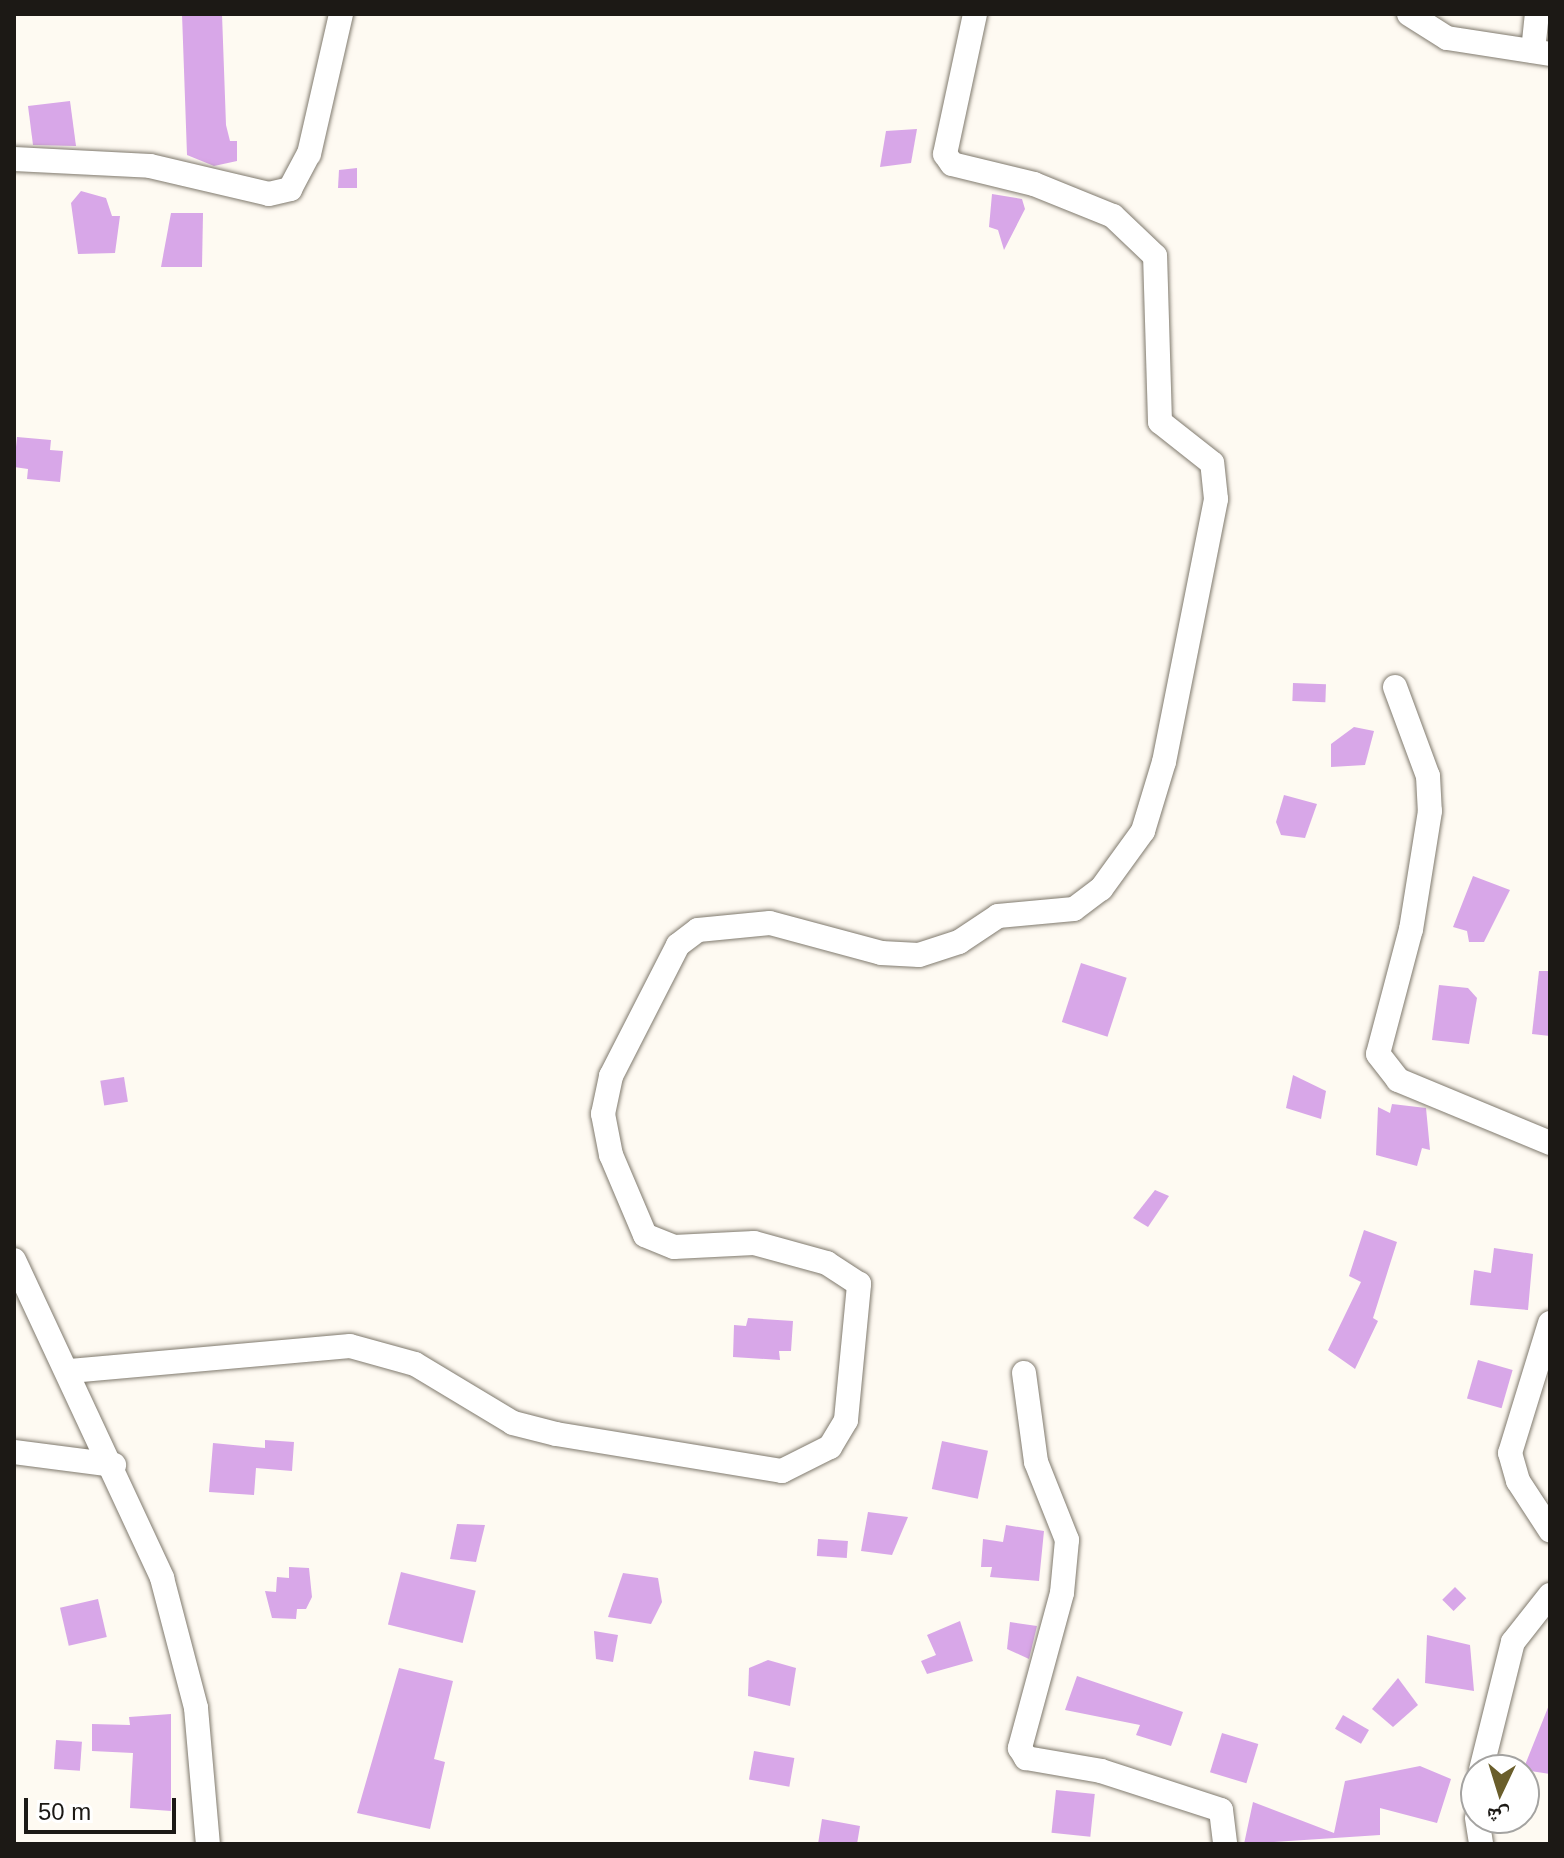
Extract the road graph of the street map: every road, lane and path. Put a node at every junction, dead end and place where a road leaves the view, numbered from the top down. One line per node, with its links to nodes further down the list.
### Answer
1 (341, 14): 6 (street)
2 (975, 14): 11 (street)
3 (1409, 14): 5 (street)
4 (1537, 14): 5 (street)
5 (1541, 52)
6 (14, 159)
7 (1395, 687): 8 (street)
8 (1550, 1143)
9 (14, 1260): 11 (street)
10 (1550, 1323): 15 (street)
11 (70, 1371): 14 (street)
12 (1024, 1373): 19 (street)
13 (14, 1452): 14 (street)
14 (114, 1465): 18 (street)
15 (1550, 1530)
16 (1550, 1595): 17 (street)
17 (1485, 1754)
18 (208, 1844)
19 (1225, 1844)

